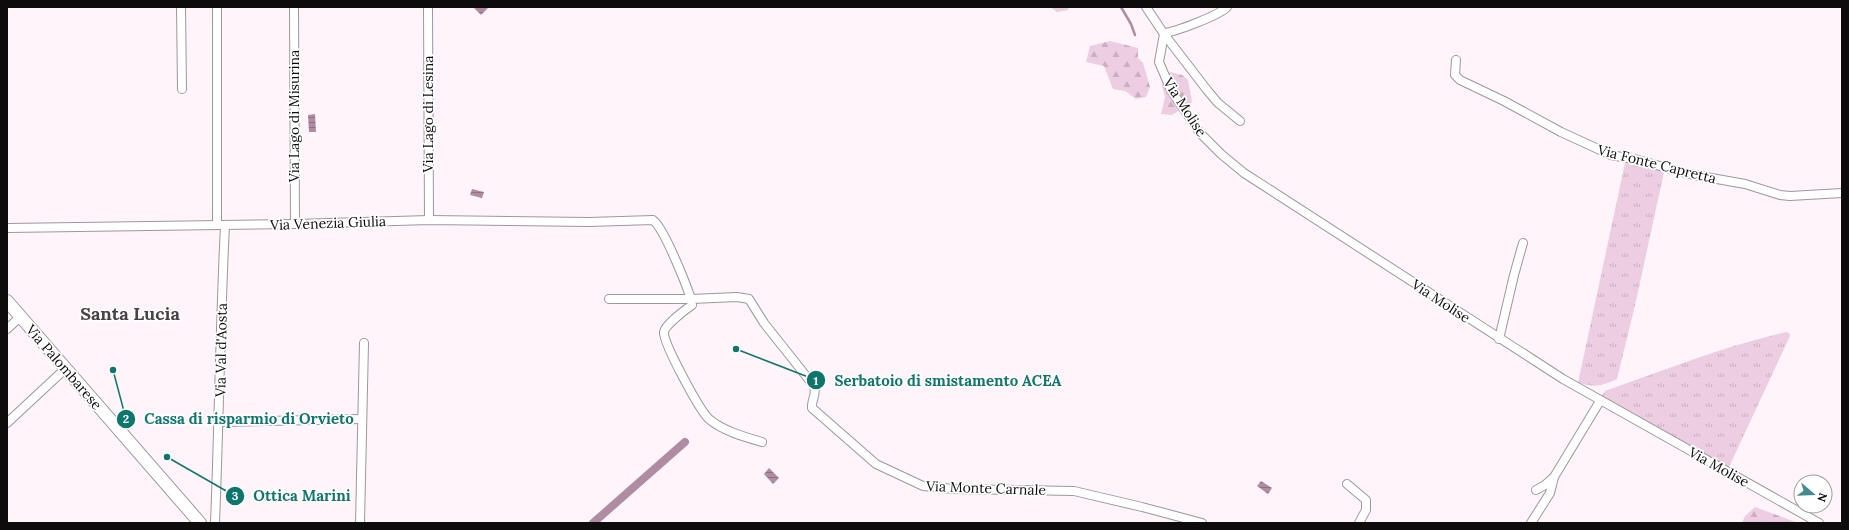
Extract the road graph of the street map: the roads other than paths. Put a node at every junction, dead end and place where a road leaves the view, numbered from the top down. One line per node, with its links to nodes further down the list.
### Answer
1 (181, 7): 9 (street)
2 (217, 7): 14 (street, Via Val d'Aosta)
3 (294, 7): 13 (street, Via Lago di Misurina)
4 (428, 7): 12 (street, Via Lago di Lesina)
5 (1146, 7): 7 (street)
6 (1227, 7): 7 (street)
7 (1164, 34): 10 (street); 22 (street, Via Molise)
8 (1456, 60): 11 (street, Via Fonte Capretta)
9 (182, 89)
10 (1240, 121)
11 (1842, 193)
12 (429, 220): 13 (street, Via Venezia Giulia); 19 (street, Via Venezia Giulia)
13 (295, 224): 14 (street, Via Venezia Giulia)
14 (221, 225): 15 (street, Via Venezia Giulia); 27 (street, Via Val d'Aosta)
15 (7, 228)
16 (1523, 243): 22 (street)
17 (609, 299): 19 (street)
18 (7, 301): 20 (main road, Via Palombarese)
19 (692, 302): 29 (street); 36 (street, Via Monte Carnale)
20 (20, 317): 21 (street); 24 (main road, Via Palombarese)
21 (7, 329)
22 (1499, 339): 25 (street, Via Molise)
23 (364, 343): 26 (street)
24 (66, 369): 28 (street); 33 (main road, Via Palombarese)
25 (1600, 401): 30 (street); 39 (street, Via Molise)
26 (362, 419): 27 (street); 35 (street)
27 (219, 422): 34 (street, Via Val d'Aosta)
28 (7, 423)
29 (762, 442)
30 (1554, 476): 32 (street); 38 (street)
31 (1347, 484): 37 (street)
32 (1536, 490)
33 (200, 523)
34 (215, 523)
35 (360, 523)
36 (1202, 523)
37 (1359, 523)
38 (1531, 523)
39 (1819, 523)

